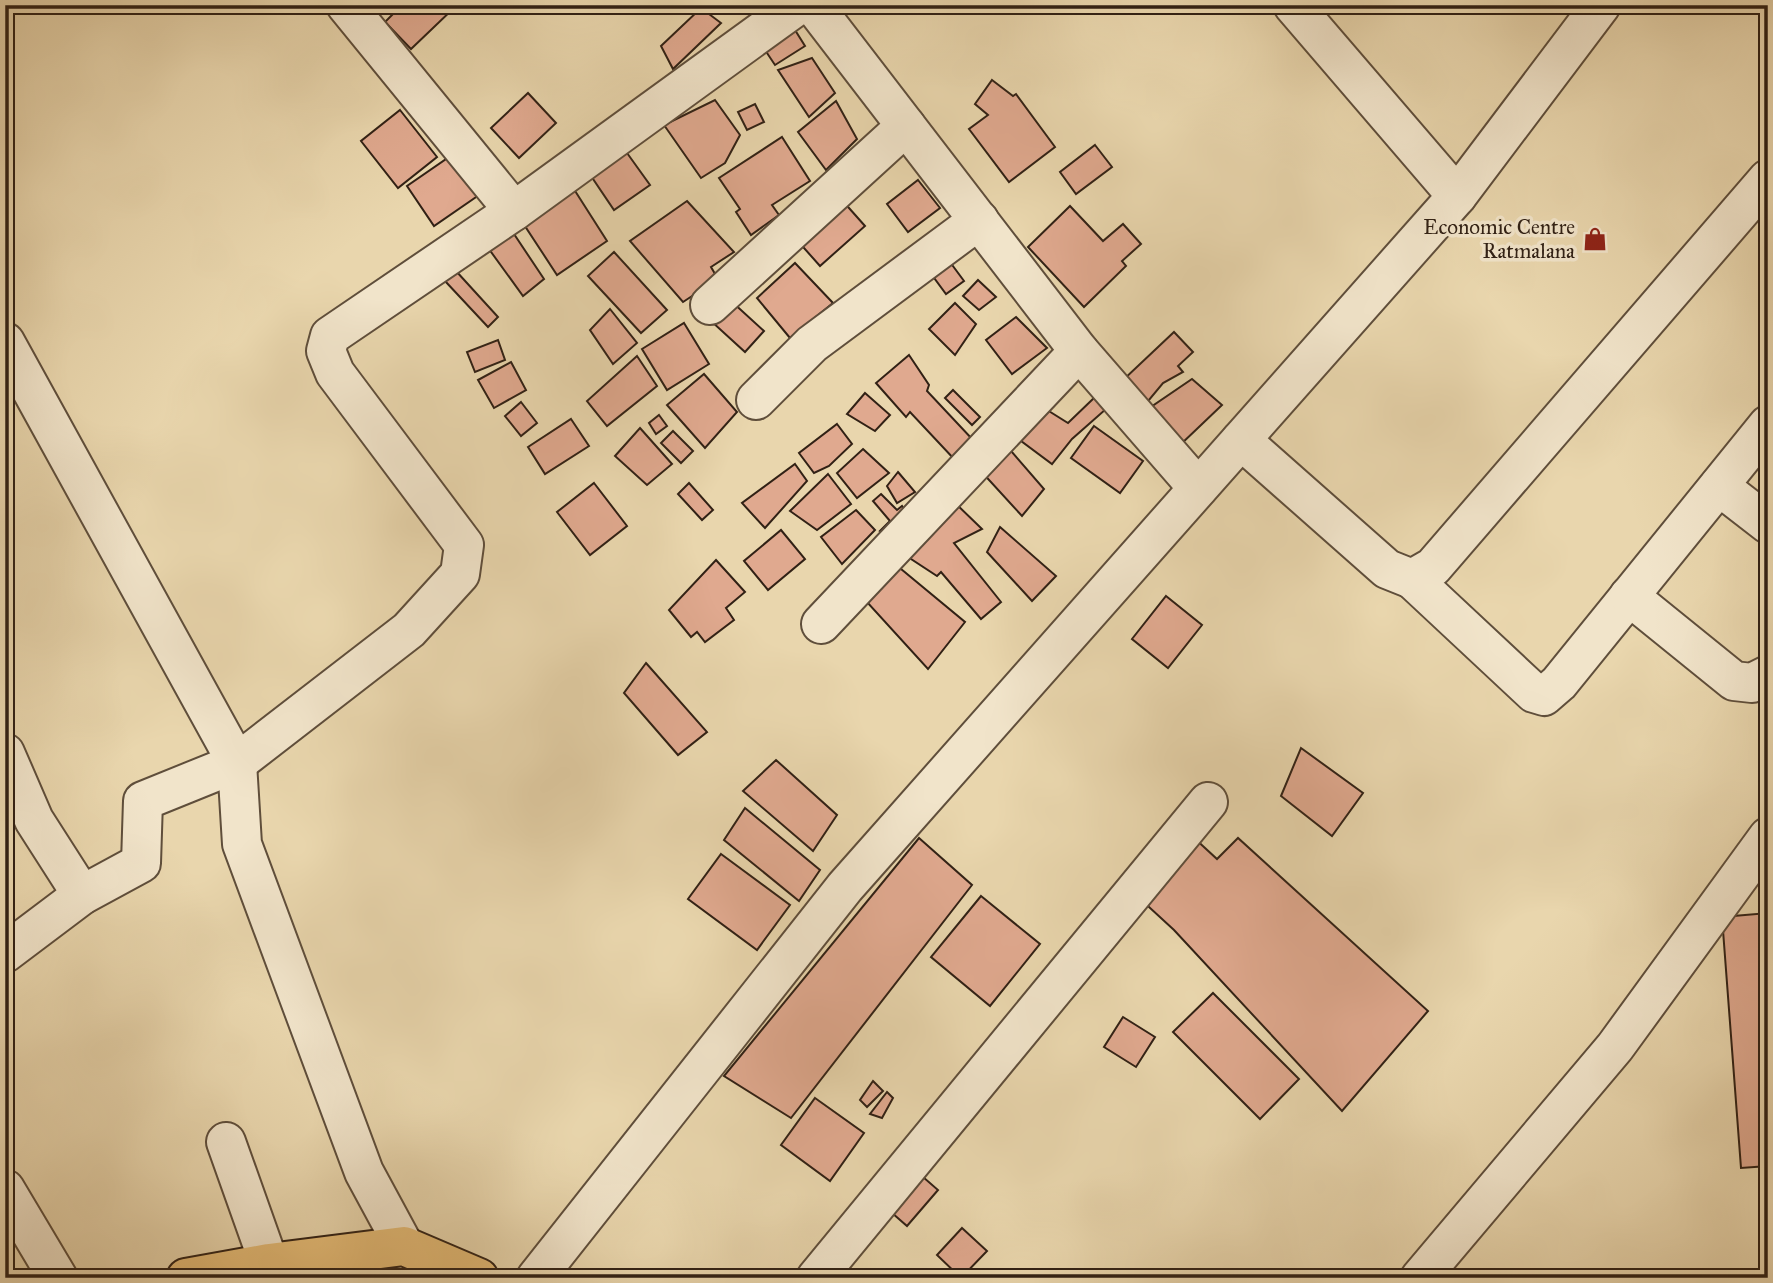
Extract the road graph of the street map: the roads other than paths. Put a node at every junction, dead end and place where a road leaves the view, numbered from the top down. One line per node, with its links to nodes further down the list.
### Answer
1 (346, 5): 9 (street)
2 (798, 5): 9 (street)
3 (813, 5): 6 (street)
4 (1293, 5): 8 (street)
5 (1601, 5): 8 (street)
6 (906, 126): 10 (street); 11 (street)
7 (1768, 178): 20 (street)
8 (1457, 196): 16 (street)
9 (514, 211): 25 (street)
10 (979, 220): 13 (street); 14 (street)
11 (710, 305)
12 (5, 342): 25 (street)
13 (1079, 351): 18 (street); 22 (street)
14 (755, 400)
15 (1768, 425): 17 (street)
16 (1241, 440): 18 (street); 20 (street)
17 (1719, 486): 19 (street); 21 (street)
18 (1198, 488): 37 (street)
19 (1768, 524)
20 (1412, 579): 21 (street)
21 (1629, 596): 23 (street)
22 (821, 624)
23 (1768, 675)
24 (5, 753): 28 (street)
25 (237, 763): 28 (street); 32 (street)
26 (1208, 802): 38 (street)
27 (1768, 837): 39 (street)
28 (82, 895): 29 (street)
29 (8, 945)
30 (226, 1142): 33 (street)
31 (5, 1189): 34 (street)
32 (404, 1246): 33 (main road); 36 (main road)
33 (270, 1263): 35 (main road)
34 (58, 1278)
35 (186, 1278)
36 (479, 1278)
37 (536, 1278)
38 (816, 1278)
39 (1420, 1278)

